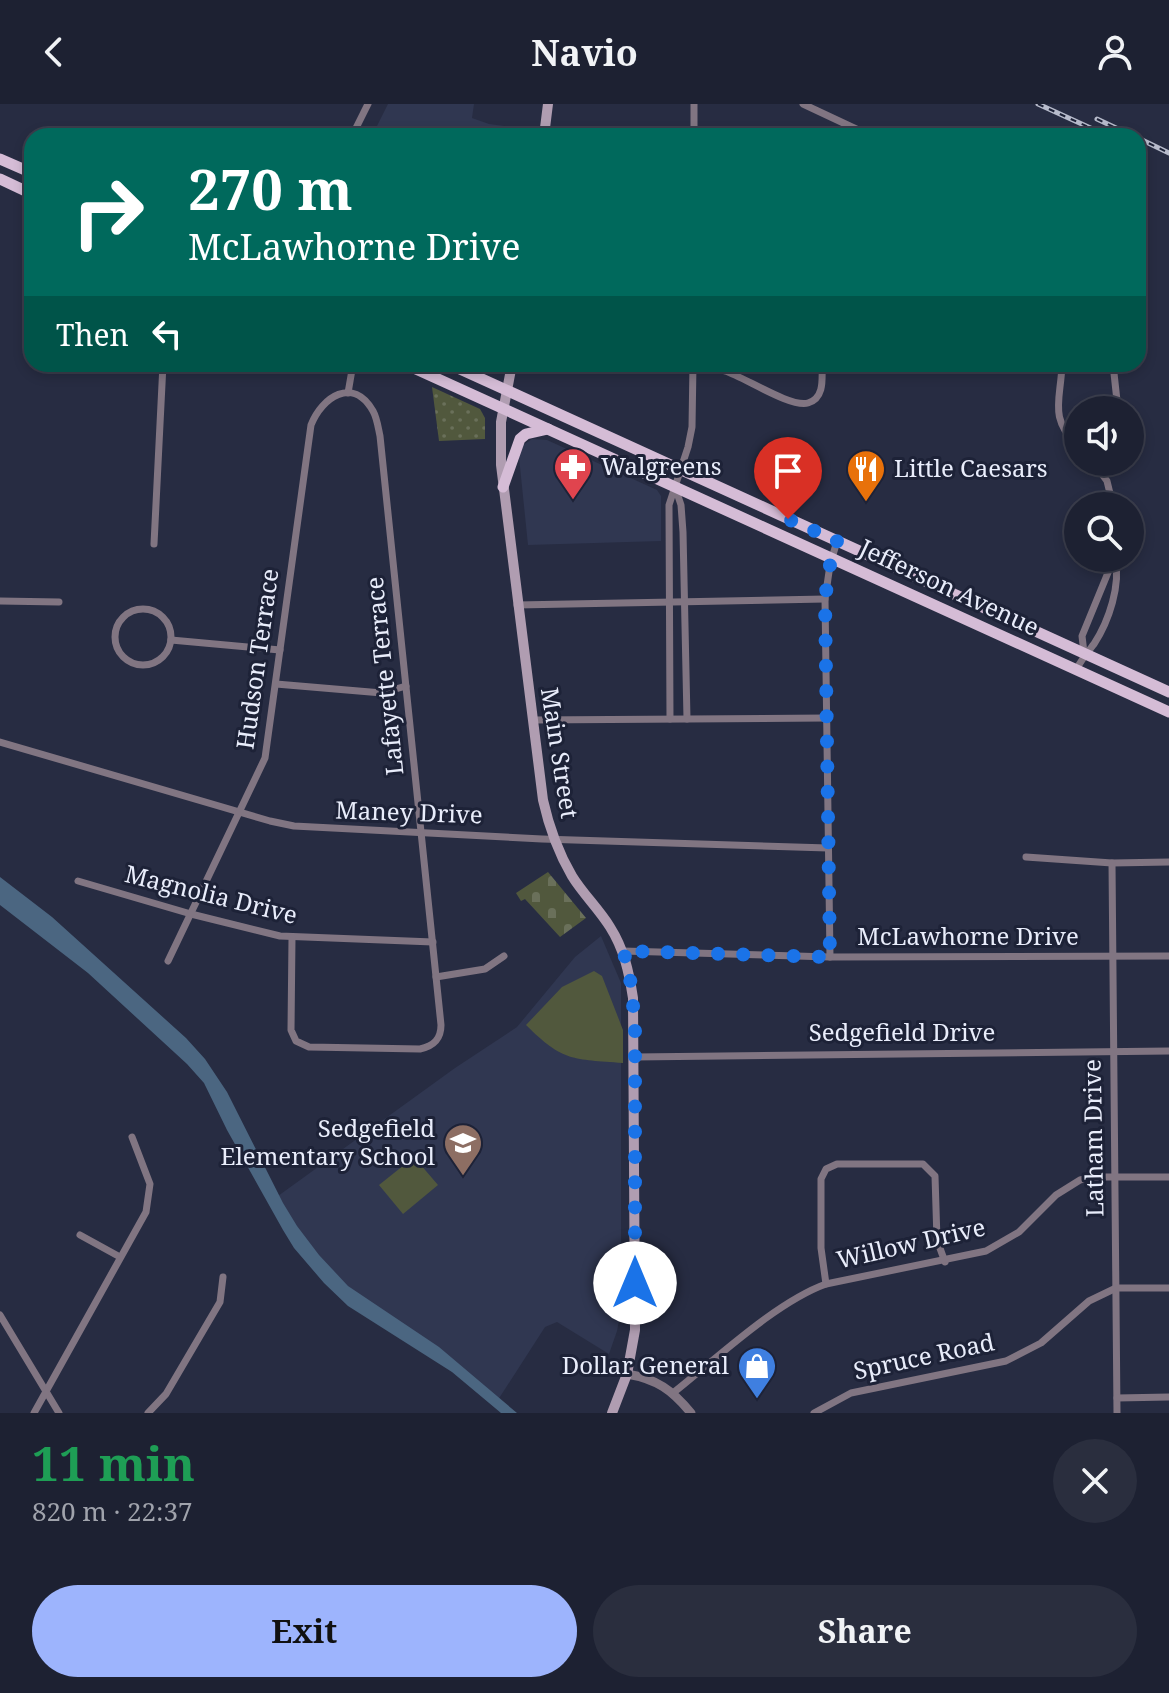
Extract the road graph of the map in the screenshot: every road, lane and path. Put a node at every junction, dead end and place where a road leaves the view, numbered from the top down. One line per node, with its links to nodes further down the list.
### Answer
1 (368, 104): 5 (street)
2 (548, 104): 6 (main road)
3 (694, 104): 7 (street)
4 (803, 104): 8 (street)
5 (356, 128)
6 (545, 128)
7 (694, 128)
8 (854, 128)
9 (0, 159): 10 (main road)
10 (24, 170)
11 (0, 179): 12 (main road)
12 (24, 190)
13 (163, 372): 33 (street)
14 (352, 372): 24 (street)
15 (422, 372): 26 (main road, Jefferson Avenue)
16 (467, 372): 23 (main road, Jefferson Avenue)
17 (510, 372): 23 (main road, Main Street)
18 (693, 372): 29 (street)
19 (726, 372): 20 (street)
20 (822, 372)
21 (1061, 372): 28 (street)
22 (1114, 372): 25 (street)
23 (506, 390): 26 (main road, Main Street); 29 (main road, Jefferson Avenue)
24 (348, 393): 46 (street, Hudson Terrace); 50 (street, Lafayette Terrace)
25 (1116, 396)
26 (503, 409): 27 (main road, Jefferson Avenue); 30 (main road, Main Street)
27 (548, 429): 30 (main road); 31 (main road, Jefferson Avenue)
28 (1064, 429)
29 (681, 470): 31 (street); 32 (main road, Jefferson Avenue)
30 (503, 487): 44 (main road, Main Street)
31 (675, 487): 34 (main road, Jefferson Avenue); 35 (street); 36 (street)
32 (837, 541): 34 (street); 47 (main road, Jefferson Avenue)
33 (154, 544)
34 (832, 559): 39 (street); 48 (main road, Jefferson Avenue)
35 (669, 561): 36 (street); 43 (street)
36 (684, 561): 42 (street)
37 (1109, 572): 47 (street)
38 (1118, 572): 47 (street)
39 (825, 599): 42 (street); 53 (street)
40 (0, 601): 41 (street)
41 (59, 602)
42 (686, 602): 43 (street); 55 (street)
43 (669, 603): 44 (street); 54 (street)
44 (517, 605): 56 (main road, Main Street)
45 (171, 640): 45 (street); 46 (street)
46 (280, 650): 49 (street, Hudson Terrace)
47 (1084, 653): 48 (street); 51 (main road, Jefferson Avenue)
48 (1076, 670): 52 (main road, Jefferson Avenue)
49 (276, 684): 50 (street); 58 (street, Hudson Terrace)
50 (406, 686): 59 (street, Lafayette Terrace)
51 (1169, 692)
52 (1169, 712)
53 (826, 718): 55 (street); 61 (street)
54 (670, 719): 55 (street); 56 (street)
55 (687, 719)
56 (533, 720): 60 (main road, Main Street)
57 (0, 742): 58 (street, Maney Drive)
58 (240, 813): 59 (street, Maney Drive); 66 (street, Hudson Terrace)
59 (421, 833): 60 (street, Maney Drive); 68 (street, Lafayette Terrace)
60 (554, 840): 61 (street, Maney Drive); 69 (main road, Main Street)
61 (828, 848): 72 (street)
62 (1026, 857): 64 (street)
63 (1169, 862): 64 (street)
64 (1112, 863): 73 (street, Latham Drive)
65 (78, 881): 66 (street, Magnolia Drive)
66 (191, 914): 67 (street, Magnolia Drive); 74 (street, Hudson Terrace)
67 (292, 938): 68 (street, Magnolia Drive); 75 (street, Lafayette Terrace)
68 (433, 942): 75 (street, Lafayette Terrace)
69 (623, 951): 72 (street, McLawhorne Drive); 78 (main road, Main Street)
70 (504, 956): 75 (street)
71 (1169, 956): 73 (street, McLawhorne Drive)
72 (830, 957): 73 (street, McLawhorne Drive)
73 (1112, 957): 77 (street, Latham Drive)
74 (168, 961)
75 (436, 977)
76 (1169, 1051): 77 (street, Sedgefield Drive)
77 (1113, 1052): 78 (street, Sedgefield Drive); 80 (street, Latham Drive)
78 (635, 1057): 90 (main road, Main Street)
79 (132, 1137): 83 (street)
80 (1114, 1177): 81 (street, Willow Drive); 84 (street, Willow Drive); 87 (street, Latham Drive)
81 (1169, 1177)
82 (80, 1235): 83 (street)
83 (120, 1257): 91 (street)
84 (945, 1262): 86 (street, Willow Drive); 86 (street)
85 (223, 1277): 97 (street)
86 (826, 1284): 92 (street, Willow Drive)
87 (1116, 1288): 88 (street, Spruce Road); 94 (street, Latham Drive); 100 (street, Spruce Road)
88 (1169, 1288)
89 (0, 1315): 91 (street)
90 (627, 1374): 92 (street); 98 (main road, Main Street)
91 (46, 1392): 95 (street); 96 (street)
92 (673, 1393): 99 (street)
93 (1169, 1397): 94 (street)
94 (1117, 1398): 101 (street, Latham Drive)
95 (34, 1413)
96 (59, 1413)
97 (148, 1413)
98 (612, 1413)
99 (691, 1413)
100 (814, 1413)
101 (1117, 1413)

